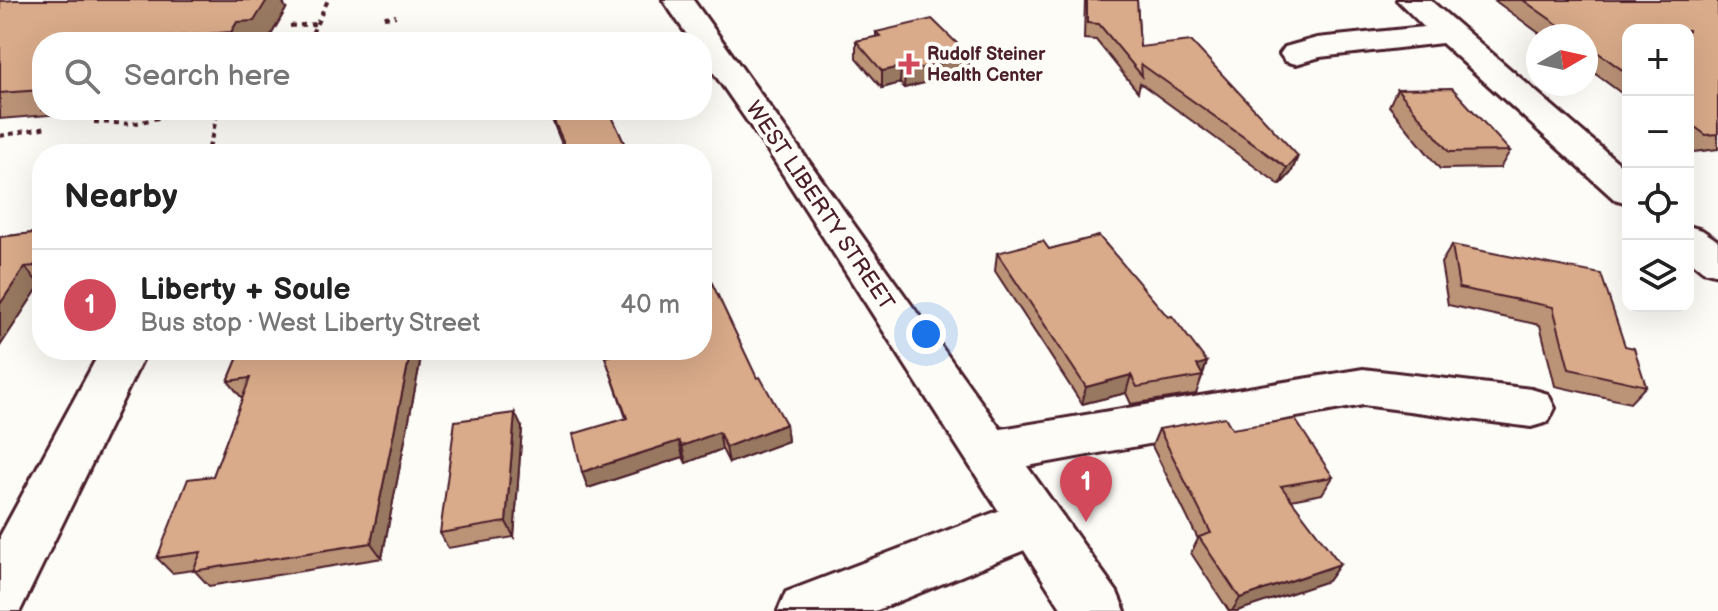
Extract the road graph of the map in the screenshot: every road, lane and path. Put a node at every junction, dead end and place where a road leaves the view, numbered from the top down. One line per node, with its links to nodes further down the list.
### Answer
1 (328, 0): 6 (path)
2 (678, 0): 9 (street, WEST LIBERTY STREET)
3 (1412, 0): 10 (street)
4 (396, 16): 5 (path)
5 (384, 17)
6 (317, 24): 7 (path); 8 (path)
7 (290, 26)
8 (313, 32)
9 (701, 32)
10 (1451, 33): 12 (street); 19 (street)
11 (712, 48): 24 (street, WEST LIBERTY STREET)
12 (1296, 54)
13 (163, 120): 15 (path)
14 (216, 120): 18 (path)
15 (94, 122)
16 (47, 127): 17 (path)
17 (0, 136)
18 (210, 144)
19 (1622, 186)
20 (1689, 240): 21 (street)
21 (1718, 261)
22 (119, 360): 26 (street)
23 (1531, 408): 24 (street)
24 (989, 452): 25 (street, WEST LIBERTY STREET)
25 (1035, 521): 27 (street); 28 (street, WEST LIBERTY STREET)
26 (0, 592)
27 (807, 611)
28 (1096, 611)

